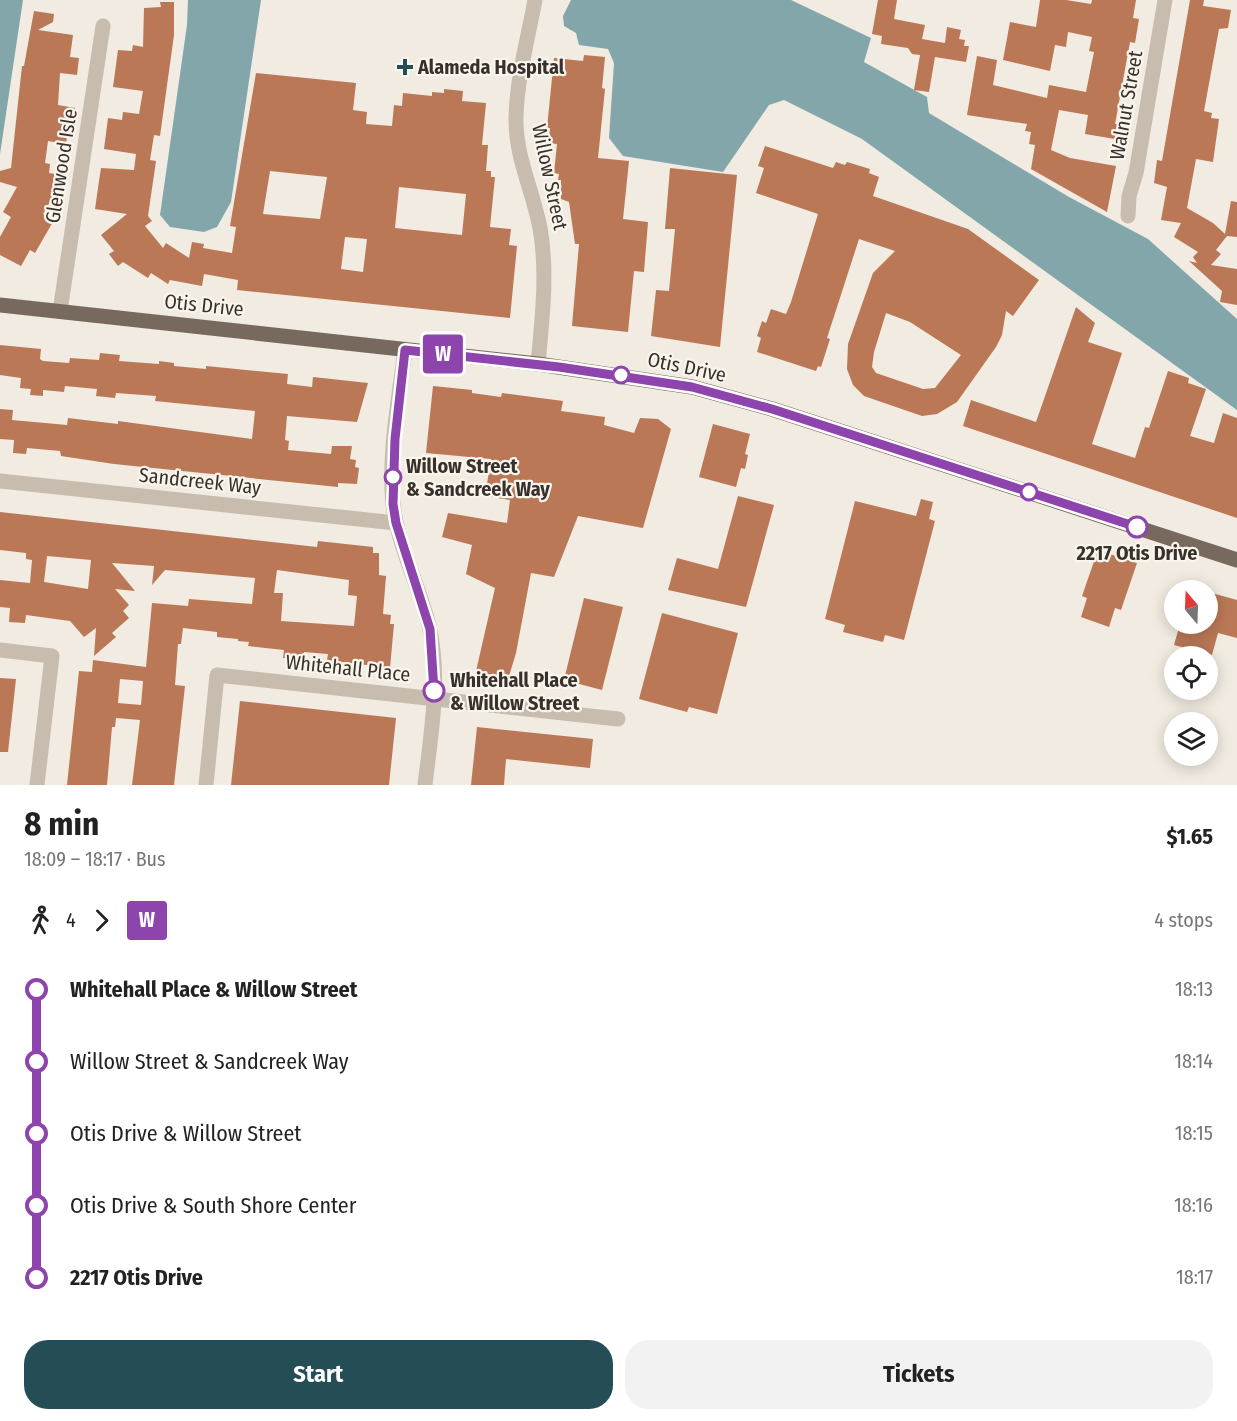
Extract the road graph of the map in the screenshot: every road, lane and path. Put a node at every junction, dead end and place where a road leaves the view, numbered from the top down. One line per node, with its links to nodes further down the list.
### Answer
1 (535, 0): 8 (street, Willow Street)
2 (1165, 0): 4 (street, Walnut Street)
3 (103, 27): 6 (street, Glenwood Isle)
4 (1128, 216)
5 (0, 305): 6 (main road, Otis Drive)
6 (60, 311): 7 (main road, Otis Drive)
7 (405, 350): 8 (main road, Otis Drive); 10 (street)
8 (538, 364): 11 (main road, Otis Drive)
9 (0, 481): 10 (street, Sandcreek Way)
10 (396, 523): 13 (street)
11 (1237, 560)
12 (0, 651): 15 (street)
13 (435, 699): 14 (street, Whitehall Place); 16 (street, Whitehall Place); 17 (street)
14 (618, 719)
15 (37, 785)
16 (206, 785)
17 (425, 785)

